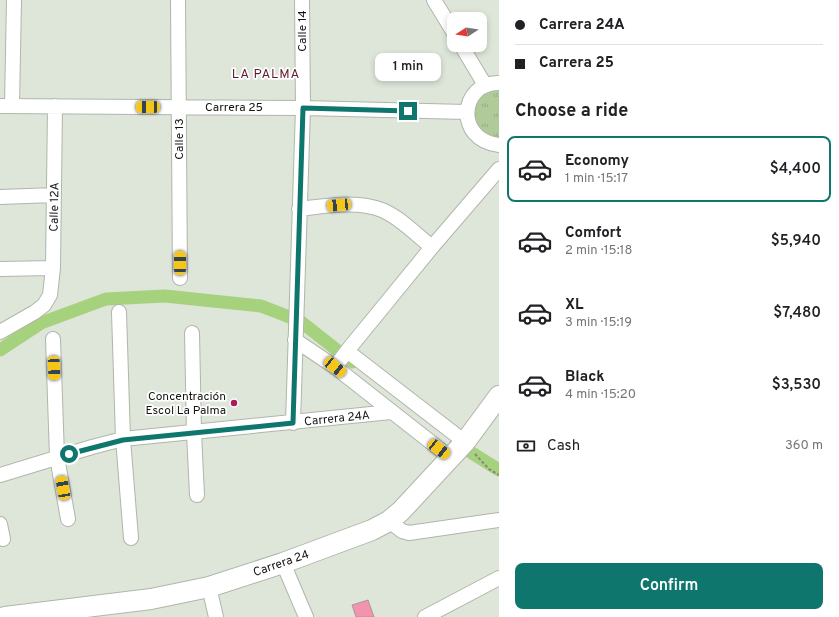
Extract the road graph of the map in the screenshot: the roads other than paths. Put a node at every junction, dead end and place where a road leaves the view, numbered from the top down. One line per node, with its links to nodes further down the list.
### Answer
1 (14, 0): 8 (street)
2 (178, 0): 10 (street, Calle 13)
3 (302, 0): 11 (street, Calle 14)
4 (434, 0): 5 (street)
5 (447, 21)
6 (467, 52): 7 (street)
7 (492, 84): 12 (street)
8 (6, 106): 9 (street, Carrera 25)
9 (55, 106): 10 (street, Carrera 25); 15 (street, Calle 12A)
10 (179, 107): 11 (street, Carrera 25); 21 (street, Calle 13)
11 (303, 108): 12 (street, Carrera 25); 17 (street, Calle 14)
12 (467, 112): 13 (street)
13 (499, 145)
14 (499, 169): 18 (street)
15 (54, 195): 16 (street); 19 (street, Calle 12A)
16 (0, 197)
17 (299, 209): 18 (street); 26 (street, Calle 14)
18 (432, 247): 27 (street)
19 (53, 268): 20 (street); 23 (street, Calle 12A)
20 (0, 269)
21 (180, 278)
22 (119, 312): 33 (street)
23 (0, 332)
24 (192, 333): 32 (street)
25 (52, 339): 35 (street)
26 (295, 340): 28 (street); 31 (street, Calle 14)
27 (347, 351): 28 (street); 34 (street)
28 (335, 367): 30 (street)
29 (499, 396): 34 (street, Carrera 24)
30 (391, 412): 31 (street, Carrera 24A); 36 (street)
31 (293, 423): 32 (street, Carrera 24A)
32 (194, 433): 33 (street, Carrera 24A); 38 (street)
33 (123, 440): 35 (street, Carrera 24A); 43 (street)
34 (465, 442): 36 (street, Carrera 24)
35 (57, 457): 37 (street, Carrera 24A); 39 (street)
36 (451, 458): 41 (street, Carrera 24)
37 (0, 475)
38 (197, 495)
39 (68, 519)
40 (499, 520): 41 (street)
41 (389, 521): 45 (street, Carrera 24)
42 (0, 524): 44 (street)
43 (131, 538)
44 (3, 539)
45 (283, 563): 47 (street, Carrera 24); 50 (street)
46 (499, 578): 51 (street)
47 (209, 587): 48 (street, Carrera 24); 49 (street)
48 (5, 617)
49 (216, 617)
50 (306, 617)
51 (425, 617)

